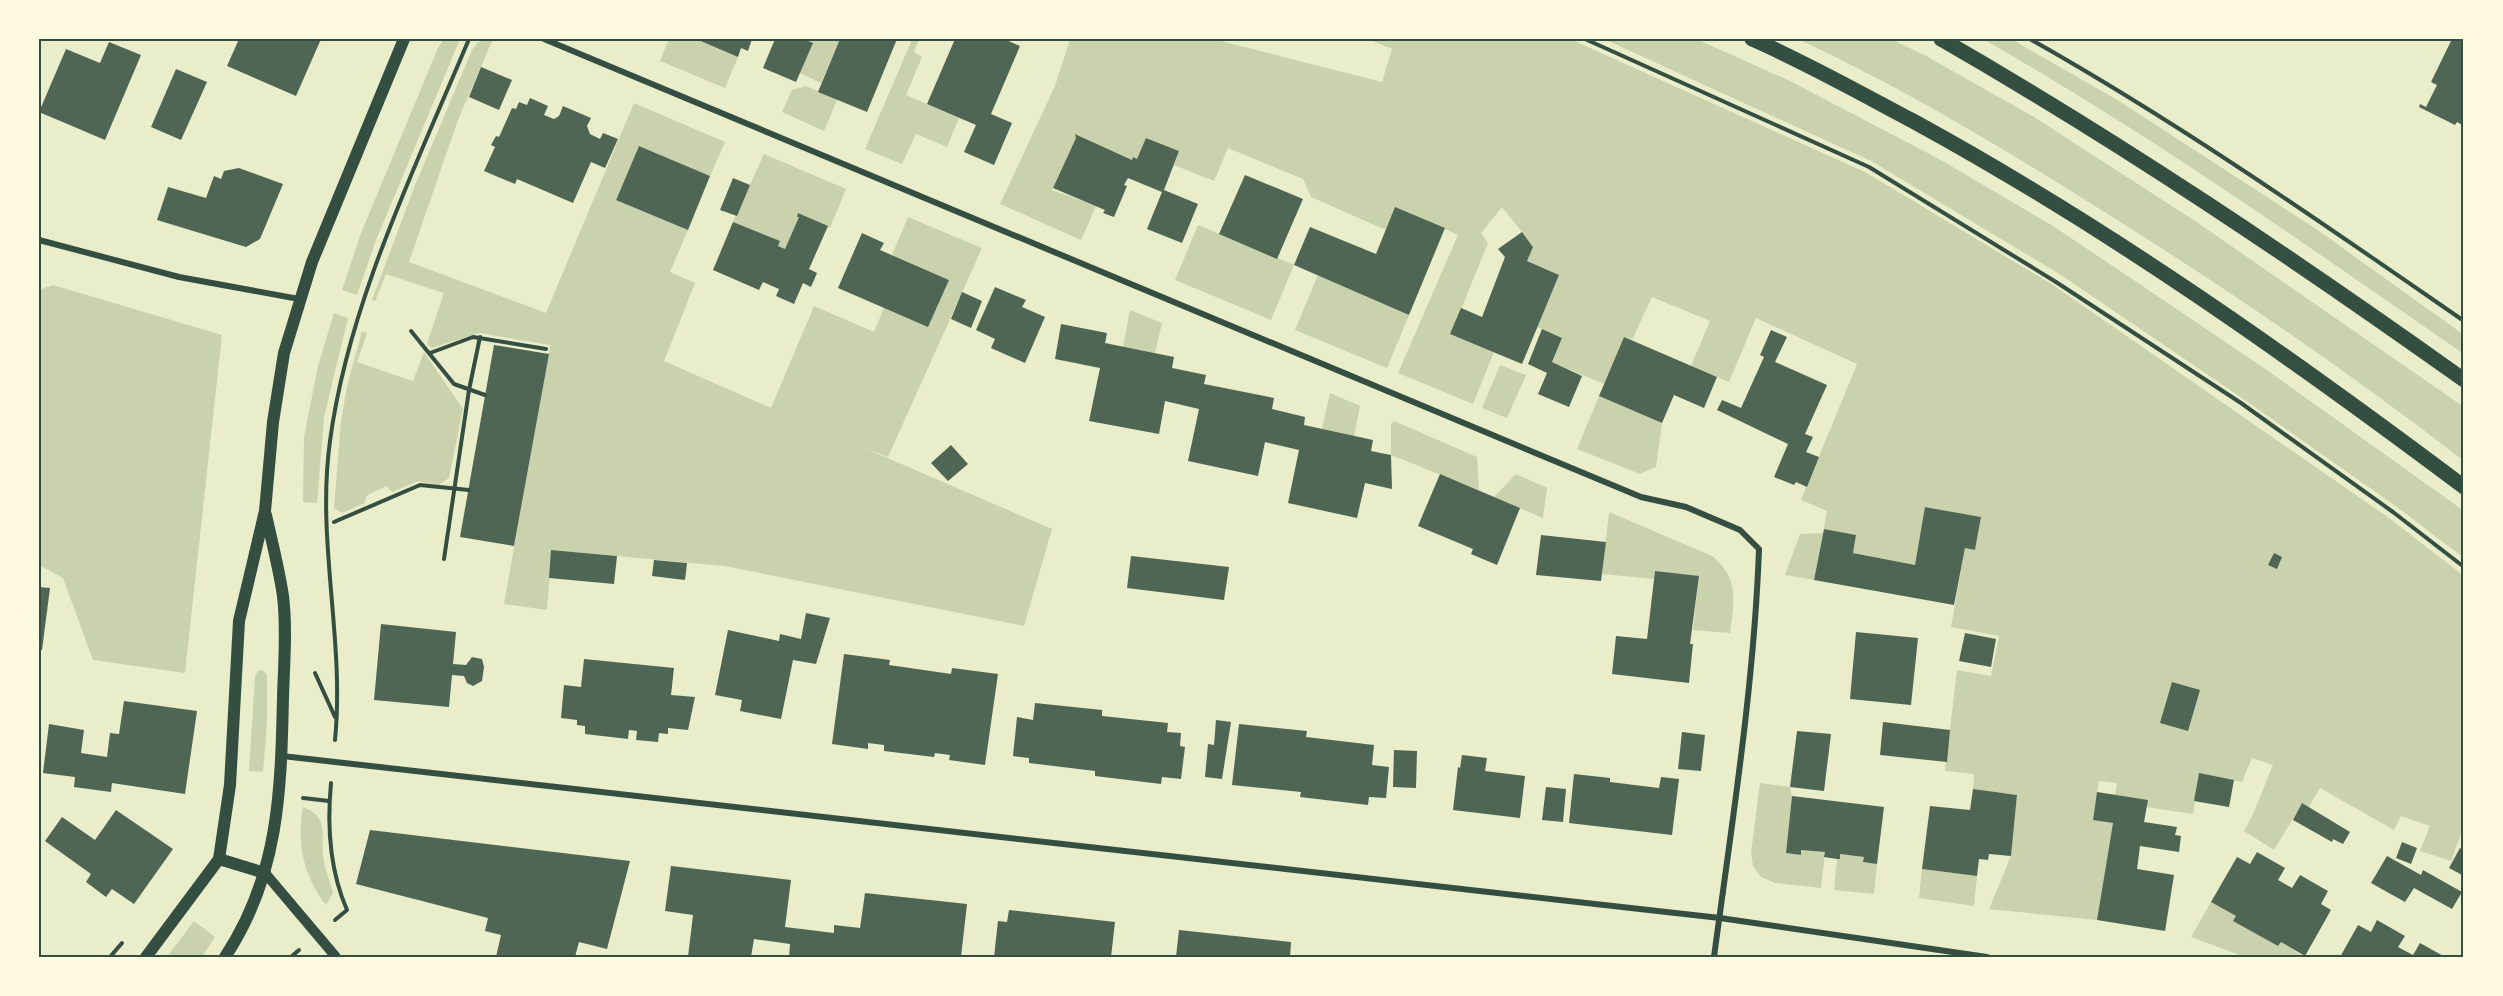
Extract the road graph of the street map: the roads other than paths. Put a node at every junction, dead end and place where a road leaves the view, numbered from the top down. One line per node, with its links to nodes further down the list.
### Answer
1 (404, 39): 6 (main road)
2 (544, 39): 13 (street)
3 (1752, 39): 8 (main road)
4 (1941, 39): 7 (main road)
5 (39, 240): 6 (street)
6 (299, 299): 9 (main road)
7 (2464, 380)
8 (2464, 487)
9 (265, 511): 10 (main road); 11 (main road)
10 (282, 756): 12 (main road); 13 (street)
11 (219, 859): 12 (main road); 14 (main road)
12 (265, 873): 15 (main road); 16 (street)
13 (1719, 918): 17 (street); 18 (street)
14 (146, 957)
15 (225, 957)
16 (336, 957)
17 (1714, 957)
18 (1987, 957)

